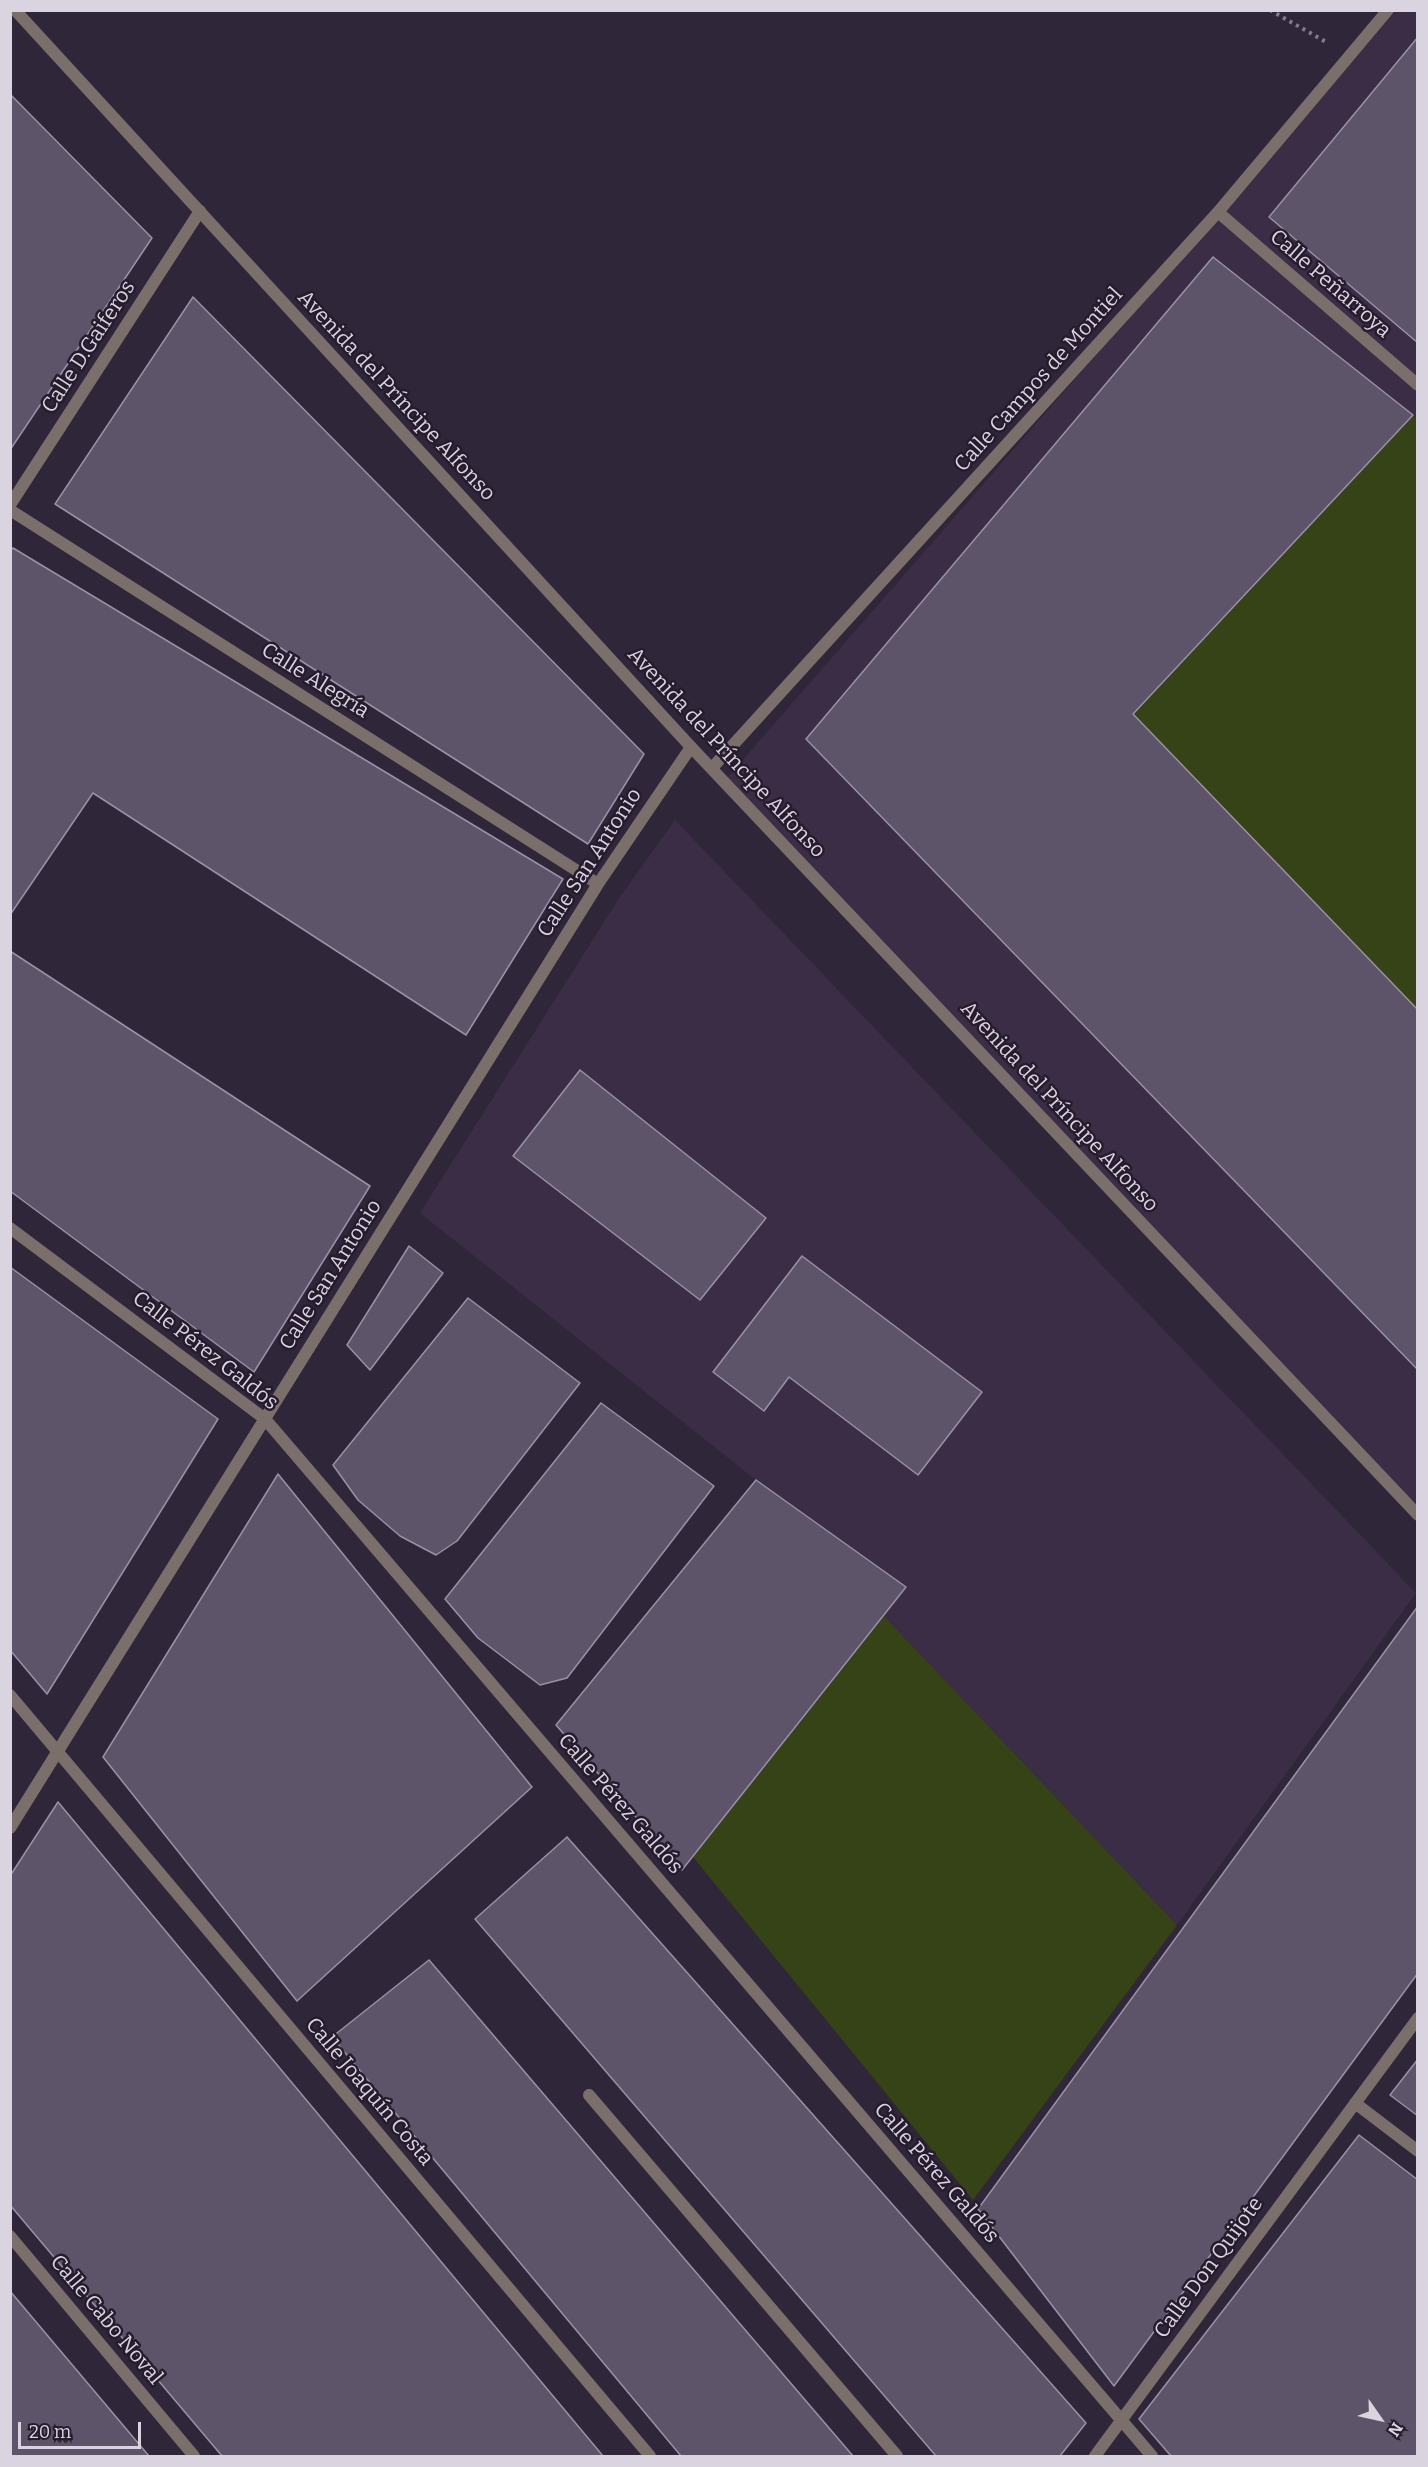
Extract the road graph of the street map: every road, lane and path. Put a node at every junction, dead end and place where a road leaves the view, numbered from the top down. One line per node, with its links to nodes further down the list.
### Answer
1 (15, 10): 5 (street, Avenida del Príncipe Alfonso)
2 (1270, 10): 4 (path)
3 (1388, 10): 4 (street, Calle Campos de Montiel)
4 (1350, 55): 6 (street, Calle Campos de Montiel)
5 (200, 211): 8 (street, Calle D.Gaiferos); 10 (street, Avenida del Príncipe Alfonso)
6 (1218, 212): 7 (street, Calle Peñarroya); 11 (street, Calle Campos de Montiel)
7 (1418, 385)
8 (10, 505)
9 (10, 510): 12 (street, Calle Alegría)
10 (691, 747): 11 (street, Avenida del Príncipe Alfonso); 12 (street, Calle San Antonio)
11 (712, 768): 15 (street, Avenida del Príncipe Alfonso)
12 (598, 884): 14 (street, Calle San Antonio)
13 (10, 1228): 14 (street, Calle Pérez Galdós)
14 (265, 1419): 17 (street, Calle San Antonio); 24 (street, Calle Pérez Galdós)
15 (1418, 1515)
16 (10, 1695): 17 (street, Calle Joaquín Costa)
17 (58, 1753): 18 (street, Calle San Antonio); 26 (street, Calle Joaquín Costa)
18 (10, 1827)
19 (1418, 2018): 21 (street, Calle Don Quijote)
20 (589, 2095): 27 (street)
21 (1355, 2103): 22 (street); 24 (street, Calle Don Quijote)
22 (1418, 2151)
23 (10, 2236): 25 (street, Calle Cabo Noval)
24 (1121, 2419): 28 (street, Calle Don Quijote); 29 (street, Calle Pérez Galdós)
25 (194, 2457)
26 (650, 2457)
27 (897, 2457)
28 (1095, 2457)
29 (1152, 2457)

